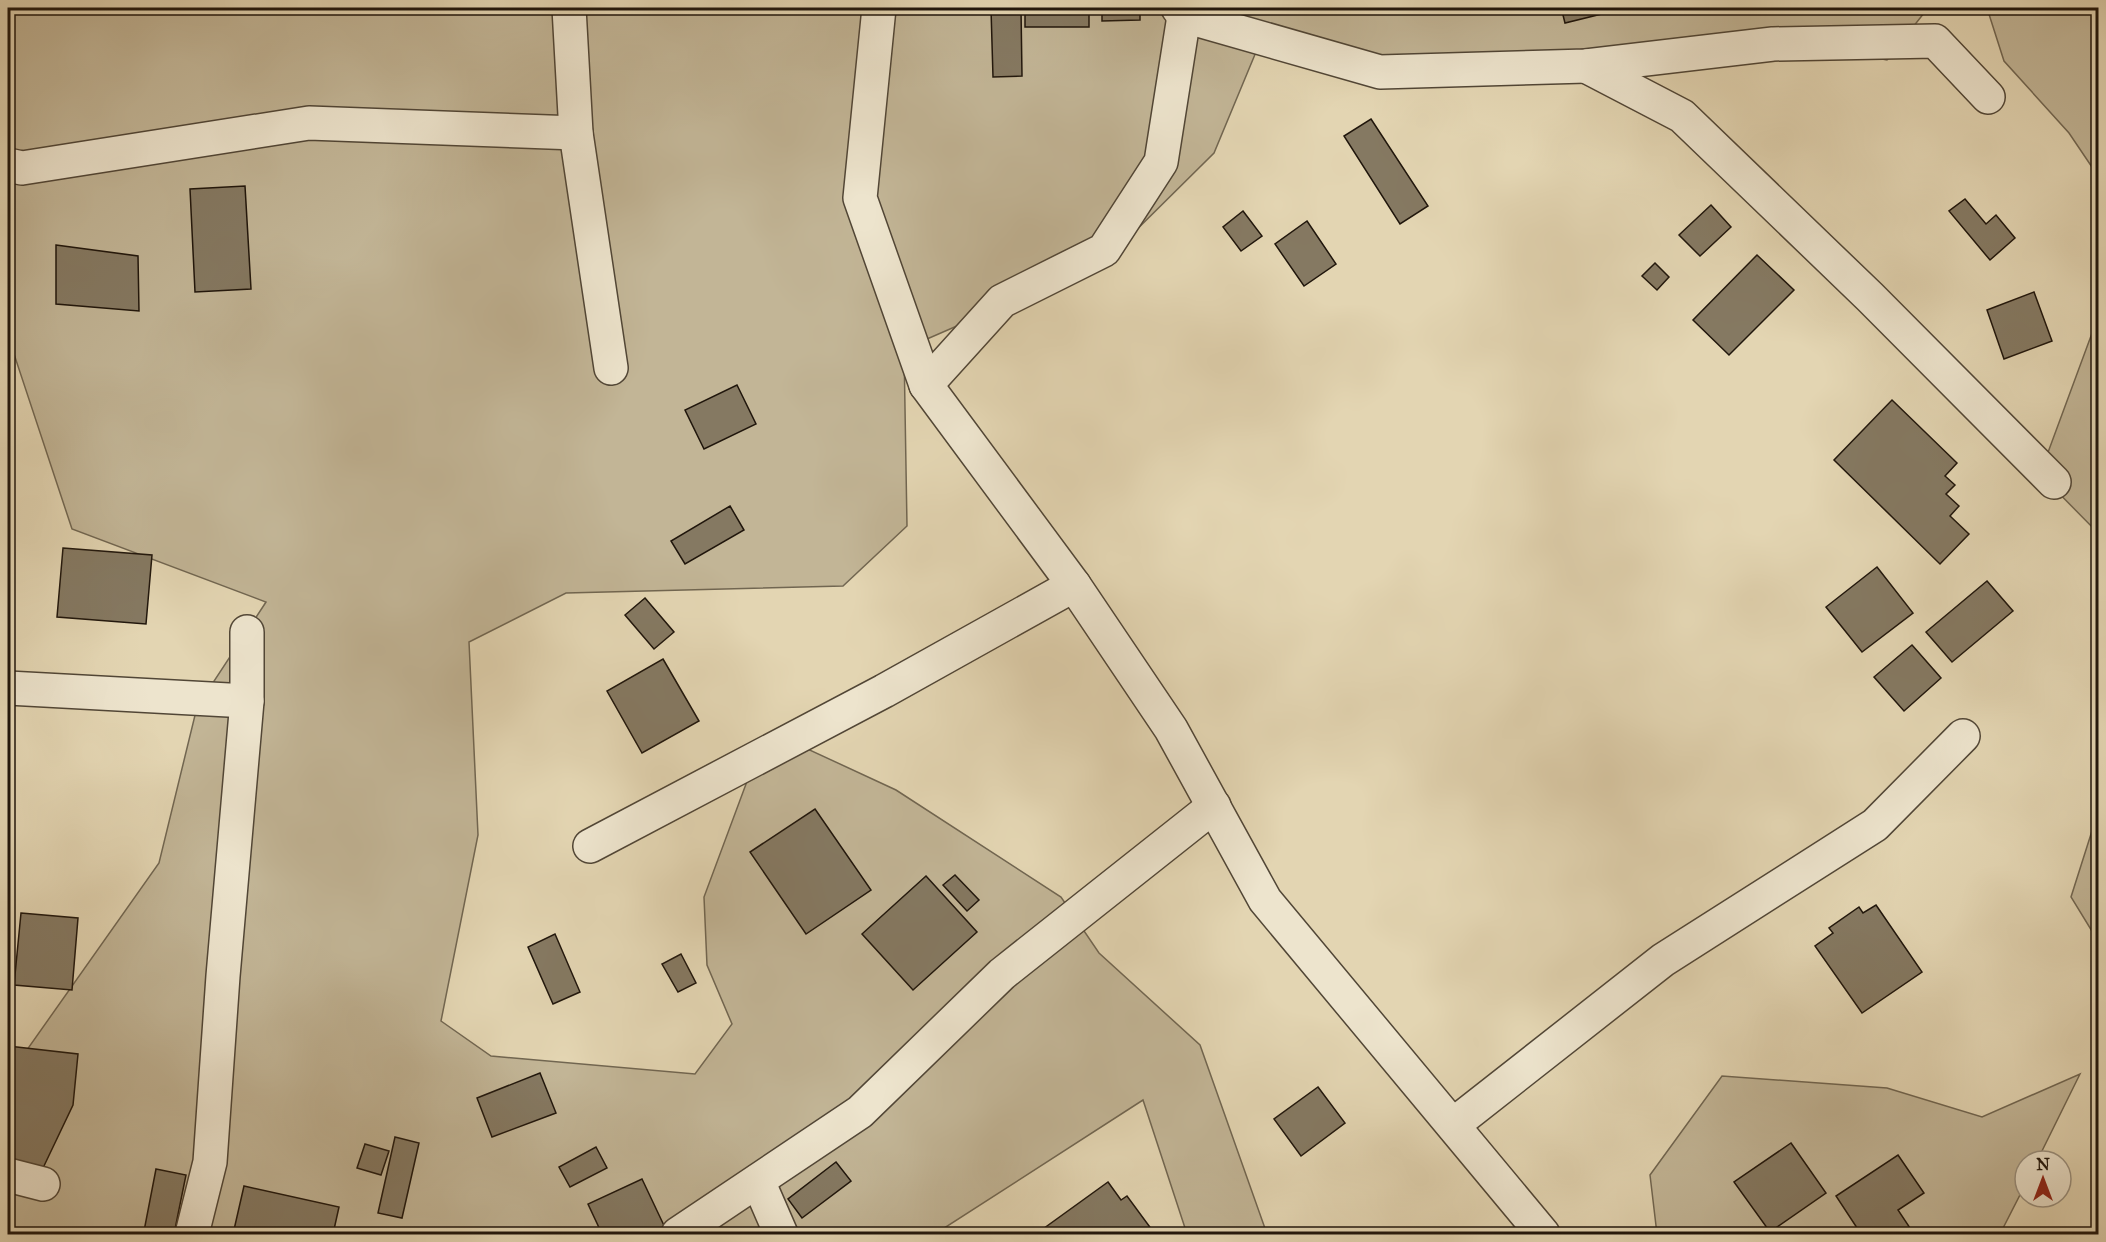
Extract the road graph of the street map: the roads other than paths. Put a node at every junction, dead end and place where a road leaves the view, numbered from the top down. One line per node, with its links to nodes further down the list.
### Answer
1 (569, 8): 6 (street)
2 (879, 8): 9 (street)
3 (1181, 12): 4 (street); 9 (street)
4 (1586, 66): 5 (street); 10 (street)
5 (1988, 97)
6 (576, 133): 7 (street); 8 (street)
7 (8, 165)
8 (611, 368)
9 (926, 385): 11 (street)
10 (2054, 482)
11 (1074, 585): 16 (street); 17 (street)
12 (247, 632): 14 (street)
13 (8, 687): 14 (street)
14 (247, 701): 22 (street)
15 (1963, 736): 18 (street)
16 (1214, 806): 18 (street); 20 (street)
17 (590, 846)
18 (1453, 1125): 25 (street)
19 (8, 1175): 21 (street)
20 (758, 1181): 23 (street); 24 (street)
21 (43, 1184)
22 (192, 1234)
23 (678, 1234)
24 (781, 1234)
25 (1543, 1234)

